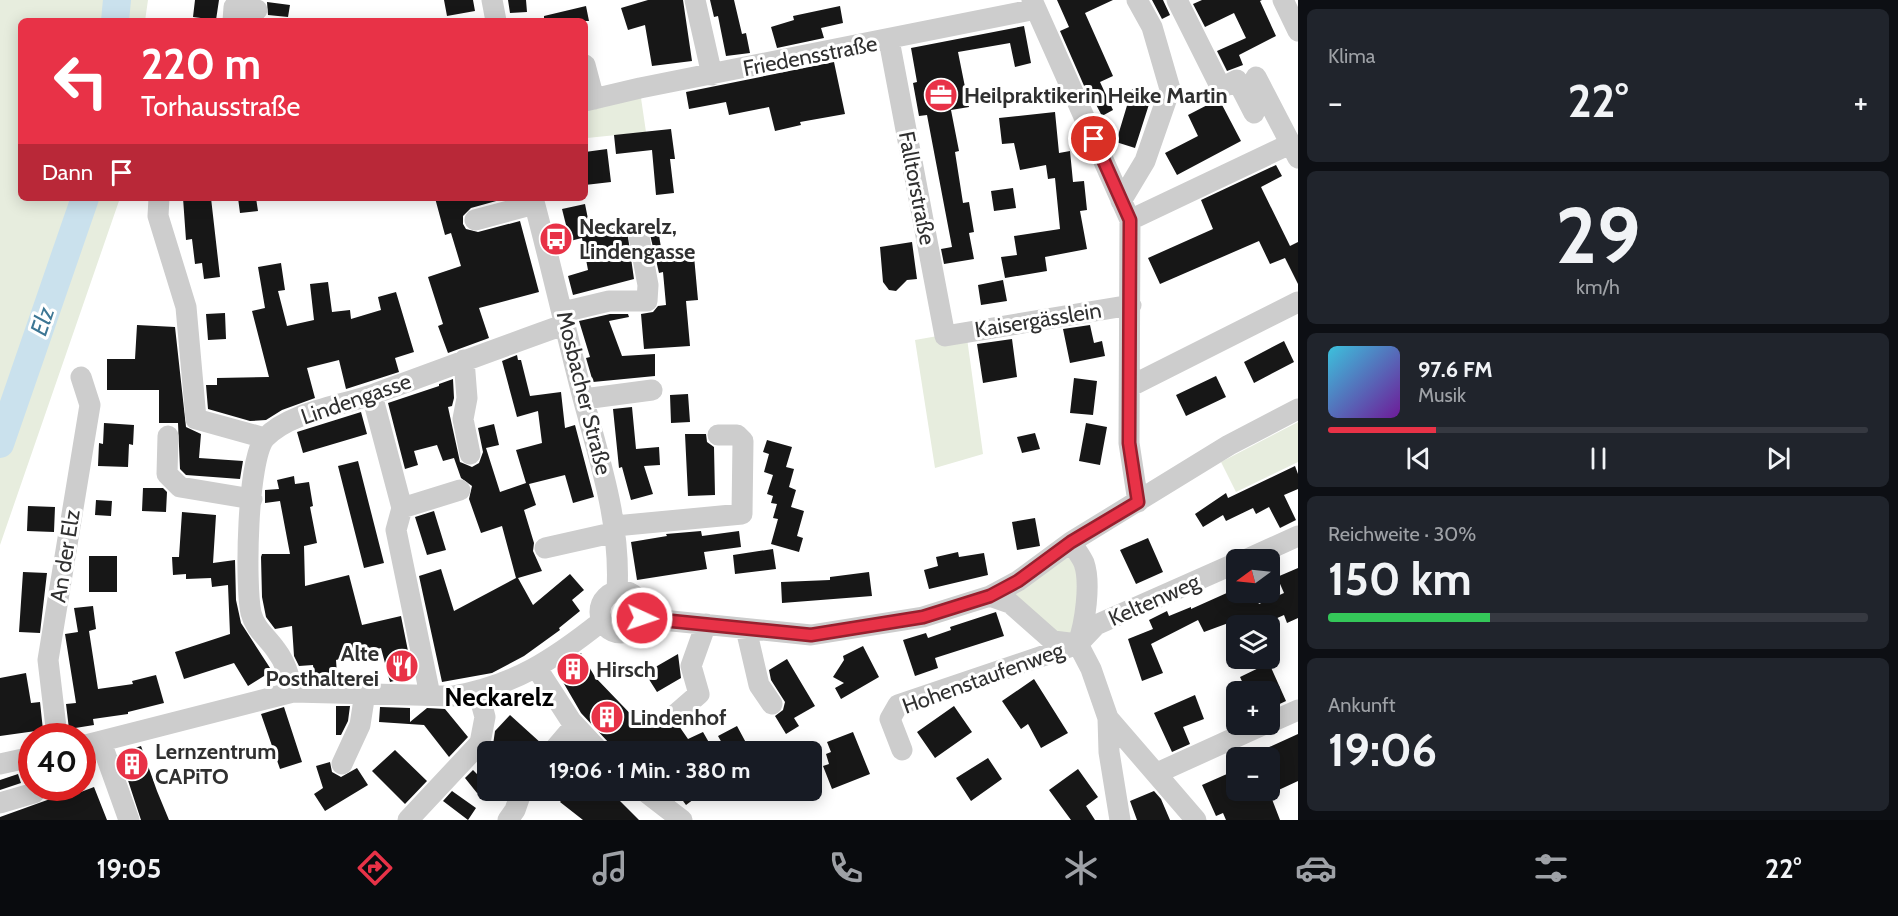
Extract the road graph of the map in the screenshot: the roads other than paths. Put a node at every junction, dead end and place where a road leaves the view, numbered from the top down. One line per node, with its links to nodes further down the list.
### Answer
1 (492, 0): 9 (street)
2 (695, 0): 12 (street)
3 (1137, 0): 19 (street)
4 (1177, 0): 15 (street)
5 (1283, 0): 10 (street)
6 (1034, 5): 11 (street, Friedensstraße); 19 (street)
7 (257, 10): 8 (street)
8 (233, 18)
9 (495, 18)
10 (1298, 31)
11 (889, 40): 12 (street, Friedensstraße); 26 (street, Falltorstraße)
12 (712, 75): 14 (street, Friedensstraße)
13 (1256, 77): 16 (street)
14 (590, 100)
15 (1254, 113)
16 (1294, 151): 21 (street)
17 (159, 201): 36 (street)
18 (534, 201): 20 (street); 25 (street, Mosbacher Straße)
19 (1121, 201): 21 (street)
20 (474, 220)
21 (1130, 220): 24 (street)
22 (639, 237): 25 (street, Lindengasse)
23 (1298, 302): 29 (street)
24 (1131, 305): 26 (street, Kaisergässlein); 29 (street)
25 (564, 318): 27 (street, Lindengasse); 32 (street, Mosbacher Straße)
26 (945, 336)
27 (464, 360): 31 (street, Lindengasse); 37 (street)
28 (81, 376): 65 (street, An der Elz)
29 (1131, 386): 40 (street)
30 (652, 390): 32 (street)
31 (372, 395): 36 (street, Lindengasse); 41 (street)
32 (584, 399): 42 (street, Mosbacher Straße)
33 (1298, 409): 40 (street)
34 (718, 435): 42 (street)
35 (168, 436): 39 (street)
36 (265, 438): 39 (street)
37 (470, 454)
38 (460, 490): 41 (street)
39 (252, 499): 57 (street)
40 (1138, 502): 44 (street)
41 (402, 507): 59 (street)
42 (615, 529): 45 (street); 48 (street, Mosbacher Straße)
43 (1298, 536): 46 (street)
44 (1071, 542): 49 (street); 54 (street)
45 (545, 548)
46 (1269, 549)
47 (1226, 567): 54 (street, Keltenweg)
48 (616, 591): 50 (street); 51 (street)
49 (990, 596): 53 (street); 54 (street)
50 (642, 618): 51 (street); 52 (street)
51 (602, 621): 55 (street)
52 (706, 624): 53 (street); 62 (street)
53 (746, 628): 60 (street)
54 (1078, 644): 63 (street); 71 (street, Hohenstaufenweg)
55 (536, 667): 56 (street); 66 (street)
56 (478, 691): 59 (street); 85 (street)
57 (293, 692): 58 (street); 70 (street)
58 (364, 693): 59 (street); 75 (street)
59 (430, 694)
60 (772, 704)
61 (1298, 710): 64 (street)
62 (676, 714)
63 (1108, 718): 76 (street); 87 (street)
64 (1280, 718)
65 (55, 723)
66 (575, 725): 68 (street); 69 (street)
67 (1242, 735): 76 (street)
68 (561, 741)
69 (590, 741)
70 (96, 743)
71 (902, 750)
72 (96, 752): 84 (street)
73 (18, 760): 74 (street)
74 (0, 764)
75 (342, 764)
76 (1157, 773): 88 (street)
77 (18, 786): 78 (street)
78 (0, 792)
79 (18, 798): 82 (street)
80 (518, 801): 86 (street)
81 (656, 801): 83 (street)
82 (0, 803)
83 (677, 819)
84 (129, 820)
85 (408, 820)
86 (508, 820)
87 (1120, 820)
88 (1196, 820)

